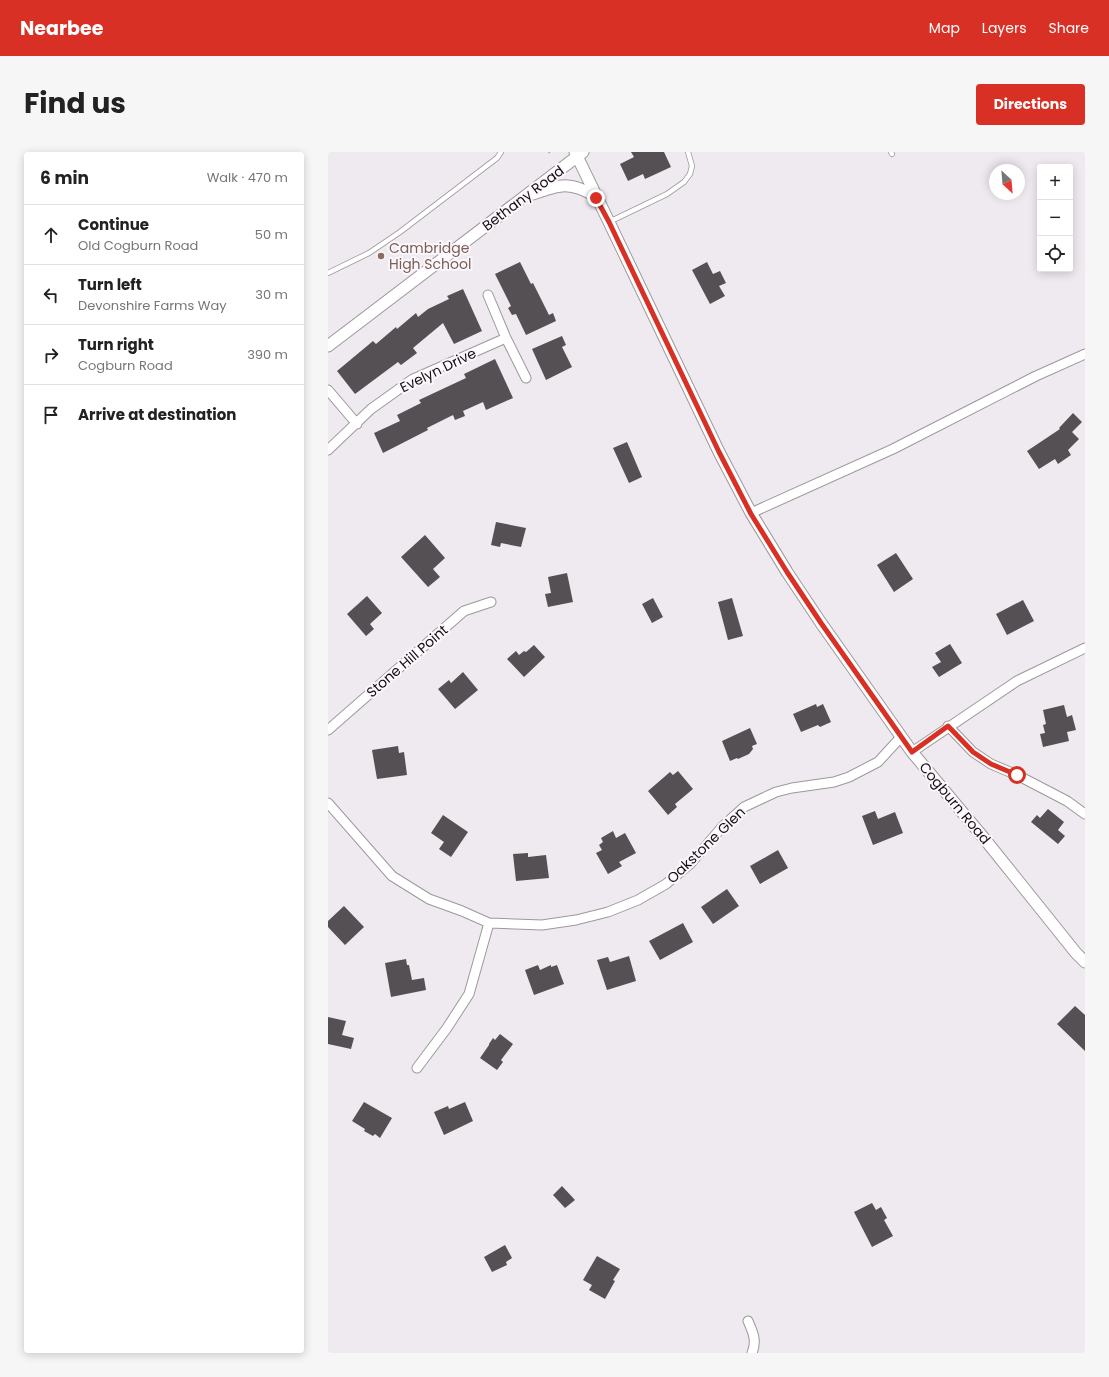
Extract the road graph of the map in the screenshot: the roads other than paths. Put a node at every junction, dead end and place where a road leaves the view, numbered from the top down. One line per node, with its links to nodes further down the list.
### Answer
1 (501, 152): 7 (lane)
2 (688, 152): 6 (lane)
3 (578, 154): 4 (street, Bethany Road); 5 (street, Cogburn Road)
4 (523, 198): 5 (street); 10 (street, Bethany Road)
5 (596, 198): 6 (street, Cogburn Road)
6 (609, 222): 16 (street, Cogburn Road)
7 (328, 273)
8 (488, 295): 9 (street)
9 (506, 338): 12 (street); 14 (street, Evelyn Drive)
10 (328, 346)
11 (1085, 354): 16 (street)
12 (526, 378)
13 (328, 390): 14 (street)
14 (357, 424): 15 (street, Evelyn Drive)
15 (328, 450)
16 (751, 514): 21 (street, Cogburn Road)
17 (490, 602): 20 (street, Stone Hill Point)
18 (1085, 648): 19 (street)
19 (948, 726): 22 (street); 24 (street)
20 (328, 730)
21 (901, 737): 22 (street, Cogburn Road); 25 (street, Oakstone Glen)
22 (912, 752): 26 (street, Cogburn Road)
23 (328, 803): 25 (street, Oakstone Glen)
24 (1085, 814)
25 (490, 923): 27 (street)
26 (1085, 962)
27 (417, 1068)
28 (748, 1321): 29 (street)
29 (752, 1353)

